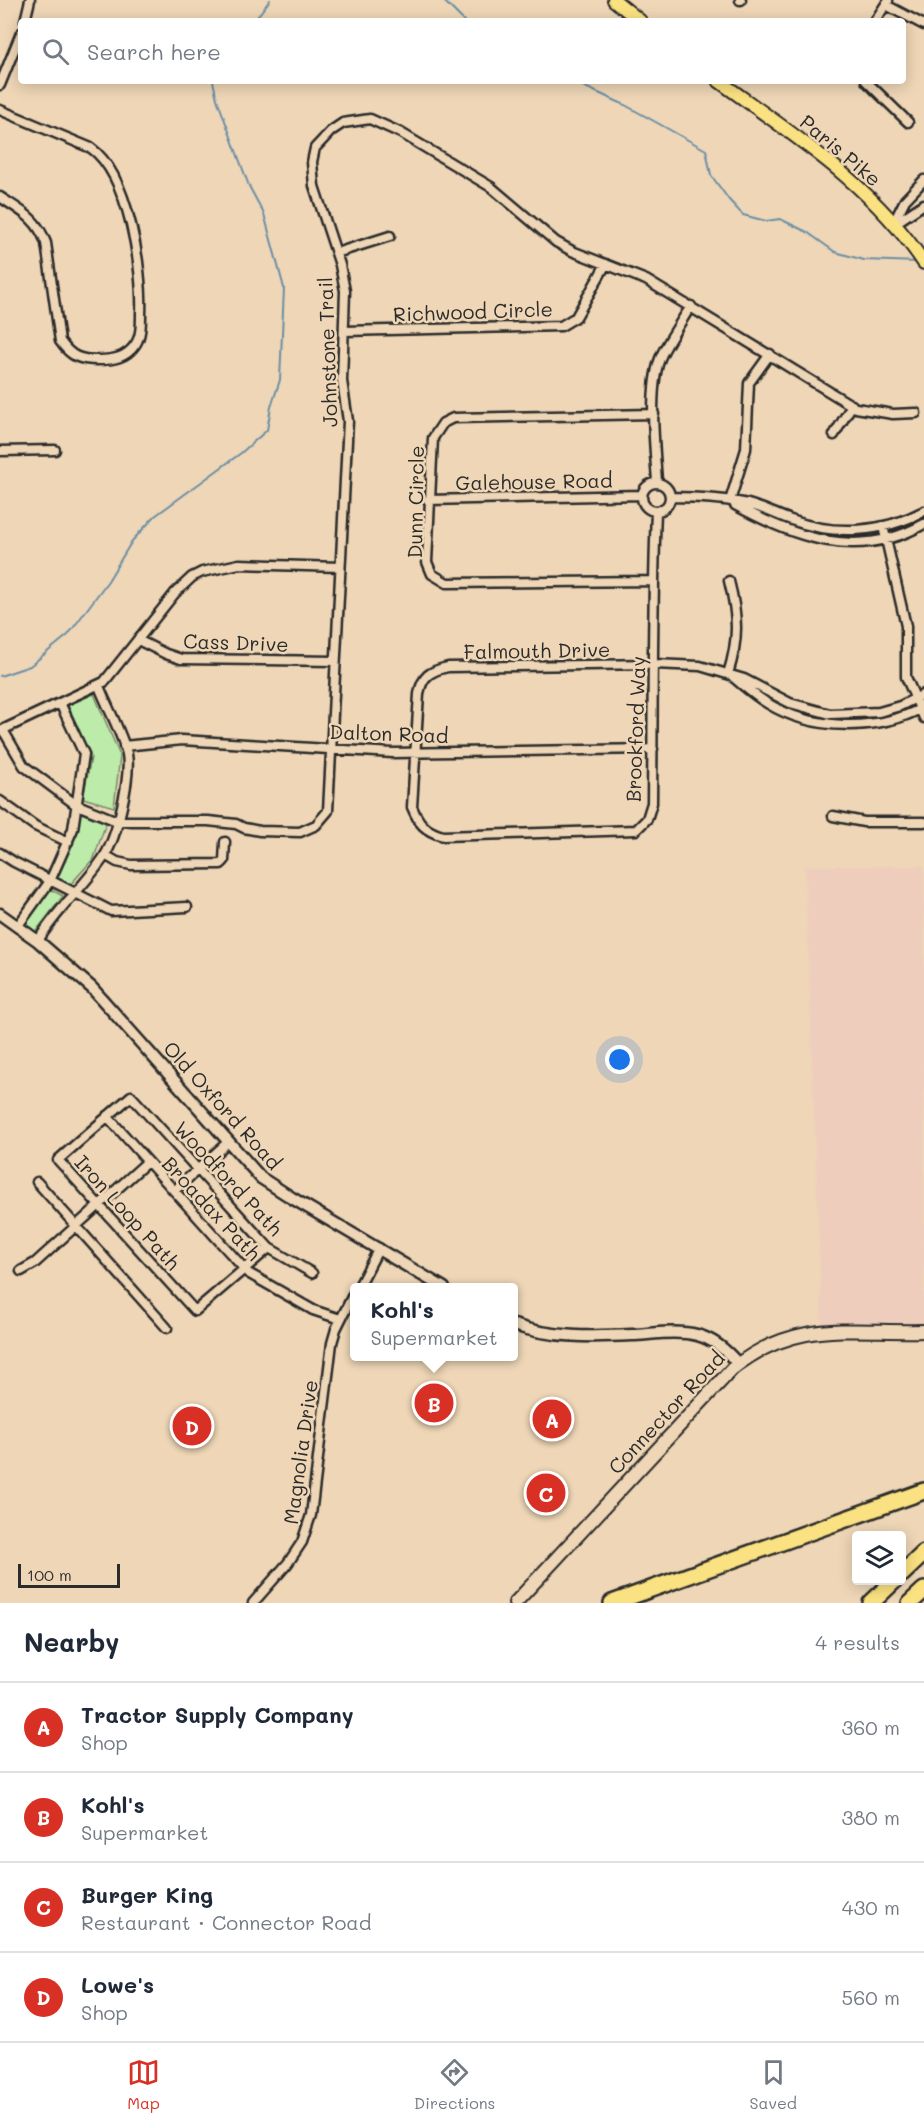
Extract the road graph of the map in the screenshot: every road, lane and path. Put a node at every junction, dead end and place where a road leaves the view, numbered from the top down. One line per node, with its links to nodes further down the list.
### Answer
1 (30, 0): 4 (street)
2 (614, 0): 5 (main road)
3 (887, 3): 6 (street); 7 (street)
4 (26, 18)
5 (636, 18)
6 (877, 18)
7 (924, 25)
8 (18, 40): 11 (street)
9 (723, 84): 17 (main road, Paris Pike)
10 (869, 84): 13 (street)
11 (0, 85)
12 (0, 110): 15 (street)
13 (908, 122)
14 (924, 180): 17 (street)
15 (0, 197)
16 (924, 204): 17 (street)
17 (893, 224): 20 (main road, Paris Pike)
18 (390, 236): 19 (street)
19 (336, 254): 21 (street, Johnstone Trail); 23 (street, Johnstone Trail)
20 (922, 260)
21 (606, 264): 22 (street, Johnstone Trail); 23 (street, Richwood Circle)
22 (691, 306): 24 (street, Johnstone Trail); 27 (street)
23 (344, 331): 43 (street, Johnstone Trail)
24 (770, 354): 25 (street, Johnstone Trail); 35 (street)
25 (852, 405): 26 (street, Johnstone Trail); 28 (street)
26 (916, 413)
27 (654, 414): 31 (street); 34 (street, Dunn Circle)
28 (834, 435)
29 (56, 450): 30 (street)
30 (0, 451)
31 (657, 482): 32 (street); 33 (street)
32 (641, 495): 34 (street, Galehouse Road); 37 (street)
33 (670, 497): 35 (street); 37 (street)
34 (428, 500): 44 (street, Dunn Circle)
35 (730, 501): 39 (street); 41 (street)
36 (924, 511): 40 (street)
37 (656, 512): 44 (street, Brookford Way)
38 (924, 524): 42 (street)
39 (809, 526): 40 (street); 41 (street)
40 (883, 526): 42 (street)
41 (806, 537): 42 (street)
42 (886, 539): 52 (street)
43 (340, 567): 46 (street); 47 (street, Johnstone Trail)
44 (653, 581): 48 (street, Brookford Way)
45 (729, 581): 49 (street)
46 (138, 640): 47 (street, Cass Drive); 50 (street)
47 (335, 661): 57 (street, Johnstone Trail)
48 (654, 664): 49 (street, Falmouth Drive); 58 (street, Brookford Way); 59 (street, Falmouth Drive)
49 (729, 674): 52 (street, Falmouth Drive); 54 (street, Falmouth Drive)
50 (99, 686): 53 (street); 56 (street)
51 (924, 694): 52 (street, Falmouth Drive)
52 (914, 699): 54 (street)
53 (60, 703): 55 (street); 61 (street)
54 (923, 712)
55 (1, 730): 61 (street)
56 (124, 746): 57 (street, Dalton Road); 63 (street)
57 (331, 748): 59 (street, Dalton Road); 63 (street, Johnstone Trail)
58 (653, 749): 59 (street, Dalton Road); 59 (street, Brookford Way)
59 (415, 752)
60 (0, 801): 65 (street)
61 (77, 804): 63 (street); 65 (street)
62 (833, 816): 64 (street)
63 (117, 821): 68 (street)
64 (924, 822)
65 (68, 842): 69 (street)
66 (225, 842): 68 (street)
67 (0, 853): 69 (street)
68 (105, 855): 70 (street)
69 (50, 881): 70 (street); 73 (street)
70 (74, 893): 71 (street); 74 (street)
71 (188, 907)
72 (0, 915): 73 (street, Old Oxford Road)
73 (17, 927): 74 (street, Old Oxford Road)
74 (38, 941): 77 (street, Old Oxford Road)
75 (131, 1095): 76 (street, Iron Loop Path); 79 (street, Woodford Path)
76 (108, 1116): 78 (street, Broadax Path); 82 (street, Iron Loop Path)
77 (228, 1142): 79 (street); 85 (street, Old Oxford Road)
78 (147, 1162): 81 (street, Broadax Path); 82 (street)
79 (198, 1170): 81 (street); 84 (street, Woodford Path)
80 (37, 1182): 83 (street)
81 (174, 1191): 86 (street, Broadax Path)
82 (99, 1204): 83 (street); 86 (street, Iron Loop Path)
83 (76, 1226): 87 (street); 94 (street)
84 (269, 1248): 86 (street); 88 (street, Woodford Path)
85 (379, 1248): 89 (street); 90 (street, Old Oxford Road)
86 (245, 1269): 92 (street, Broadax Path)
87 (21, 1270)
88 (312, 1273)
89 (360, 1283)
90 (437, 1283)
91 (350, 1300): 92 (street, Magnolia Drive)
92 (340, 1319): 102 (street, Magnolia Drive)
93 (518, 1326): 96 (street)
94 (167, 1328)
95 (924, 1331): 96 (main road, Connector Road)
96 (738, 1364): 103 (main road, Connector Road)
97 (924, 1491): 104 (highway)
98 (924, 1552): 99 (highway)
99 (906, 1570)
100 (891, 1585): 105 (highway)
101 (924, 1590): 106 (highway)
102 (253, 1603)
103 (515, 1603)
104 (612, 1603)
105 (871, 1603)
106 (910, 1603)

